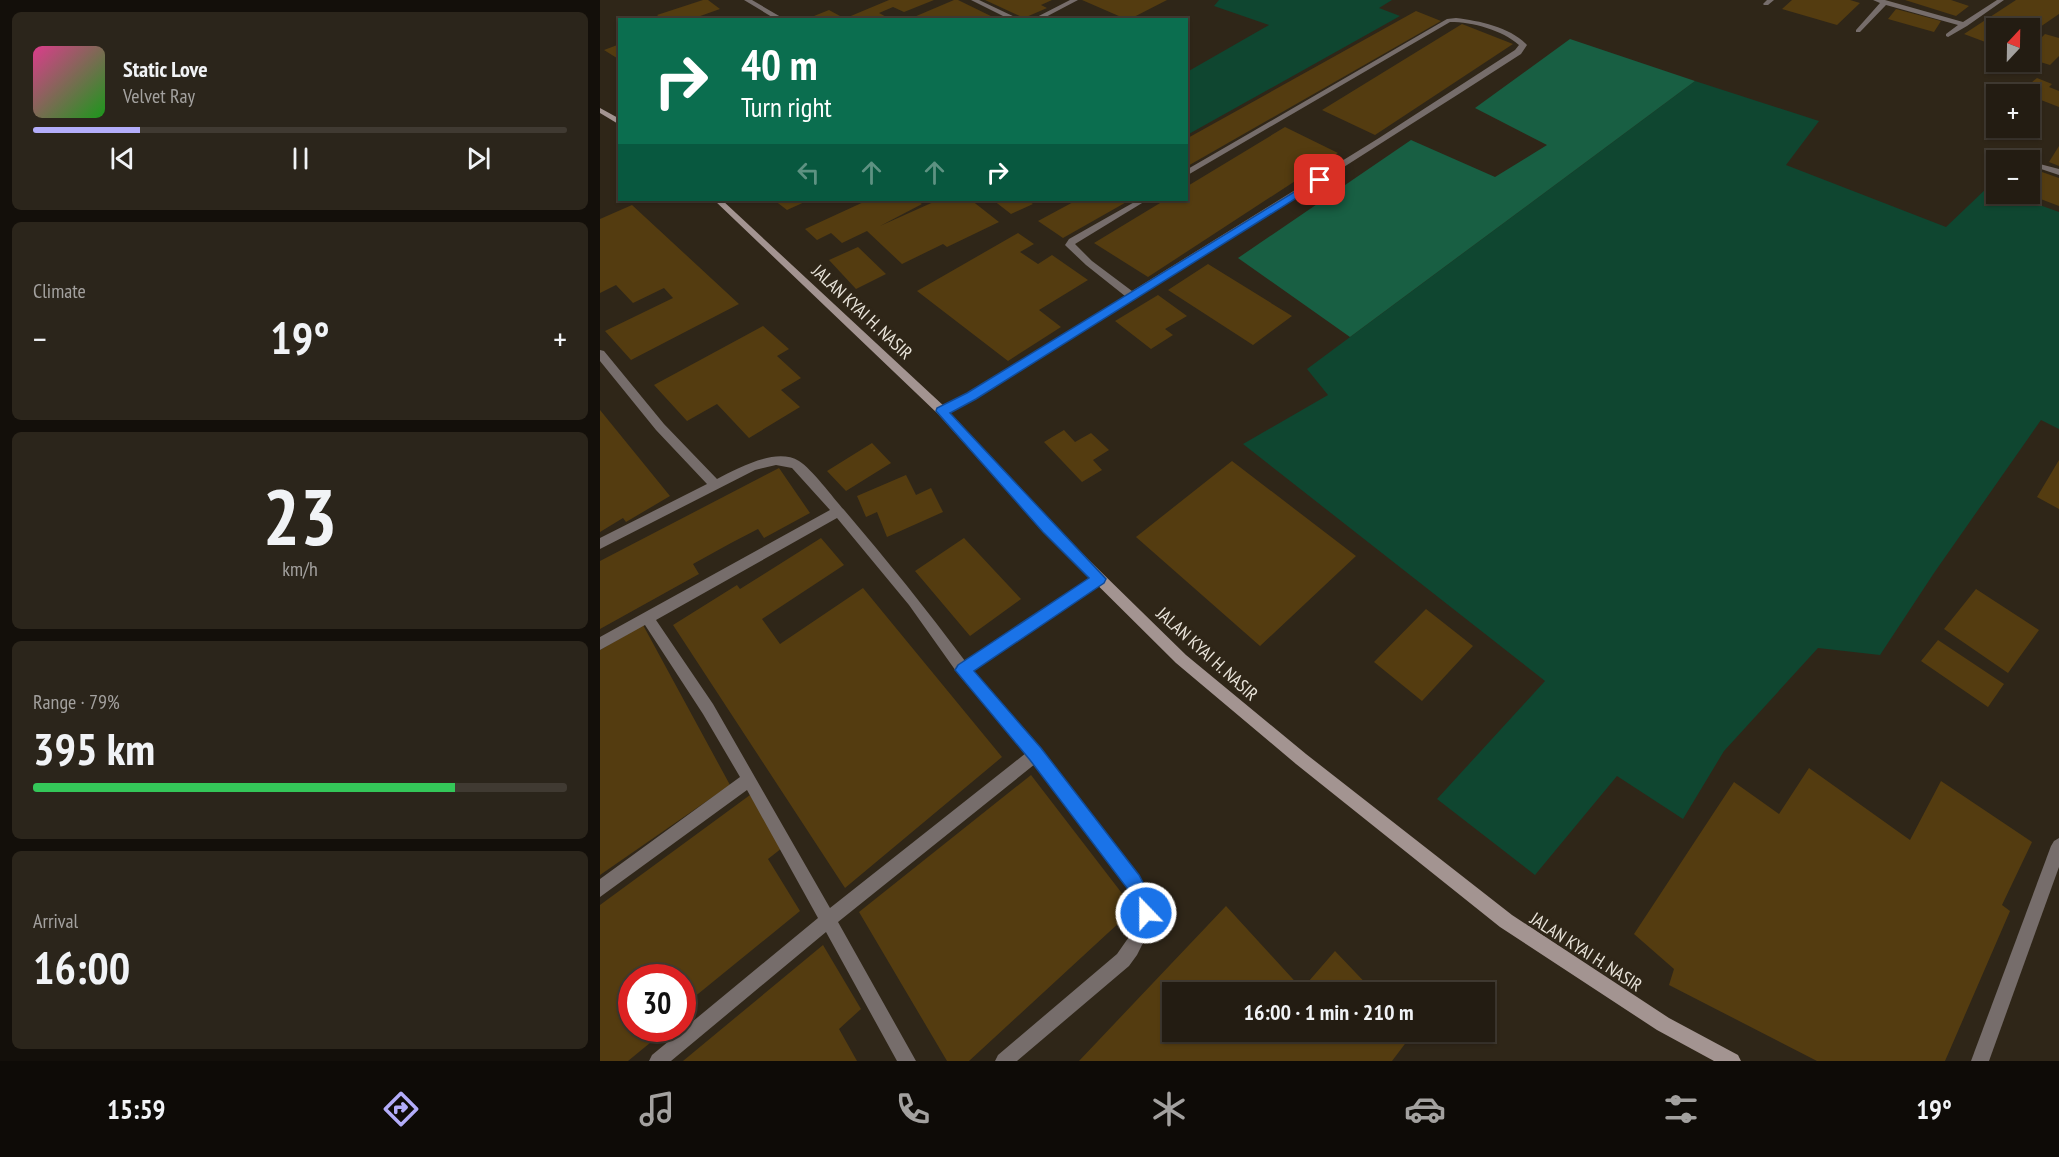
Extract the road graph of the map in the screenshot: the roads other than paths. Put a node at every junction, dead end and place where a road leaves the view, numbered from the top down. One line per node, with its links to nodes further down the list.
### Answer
1 (747, 0): 7 (street)
2 (974, 0): 8 (street)
3 (1075, 0): 9 (street)
4 (1876, 0): 6 (street)
5 (2001, 0): 10 (street)
6 (1885, 2): 10 (street); 11 (street)
7 (779, 18)
8 (1014, 18)
9 (1038, 18)
10 (1965, 25): 12 (street)
11 (1858, 31)
12 (1948, 35)
13 (600, 110): 14 (main road)
14 (618, 122)
15 (2040, 166): 16 (street)
16 (2059, 172)
17 (1188, 173): 20 (street)
18 (719, 201): 22 (main road, JALAN KYAI H. NASIR)
19 (1141, 201): 20 (street)
20 (1132, 296): 22 (street)
21 (600, 354): 23 (street)
22 (942, 411): 26 (main road, JALAN KYAI H. NASIR)
23 (714, 484): 24 (street); 25 (street)
24 (838, 512): 27 (street); 29 (street)
25 (600, 544)
26 (1099, 579): 29 (street); 38 (main road, JALAN KYAI H. NASIR)
27 (647, 617): 28 (street); 31 (street)
28 (600, 644)
29 (963, 670): 30 (street)
30 (1036, 754): 34 (street); 37 (street)
31 (749, 779): 33 (street); 34 (street)
32 (2059, 846): 39 (street)
33 (600, 889)
34 (827, 921): 35 (street); 36 (street)
35 (658, 1061)
36 (907, 1061)
37 (1004, 1061)
38 (1732, 1061)
39 (1980, 1061)

